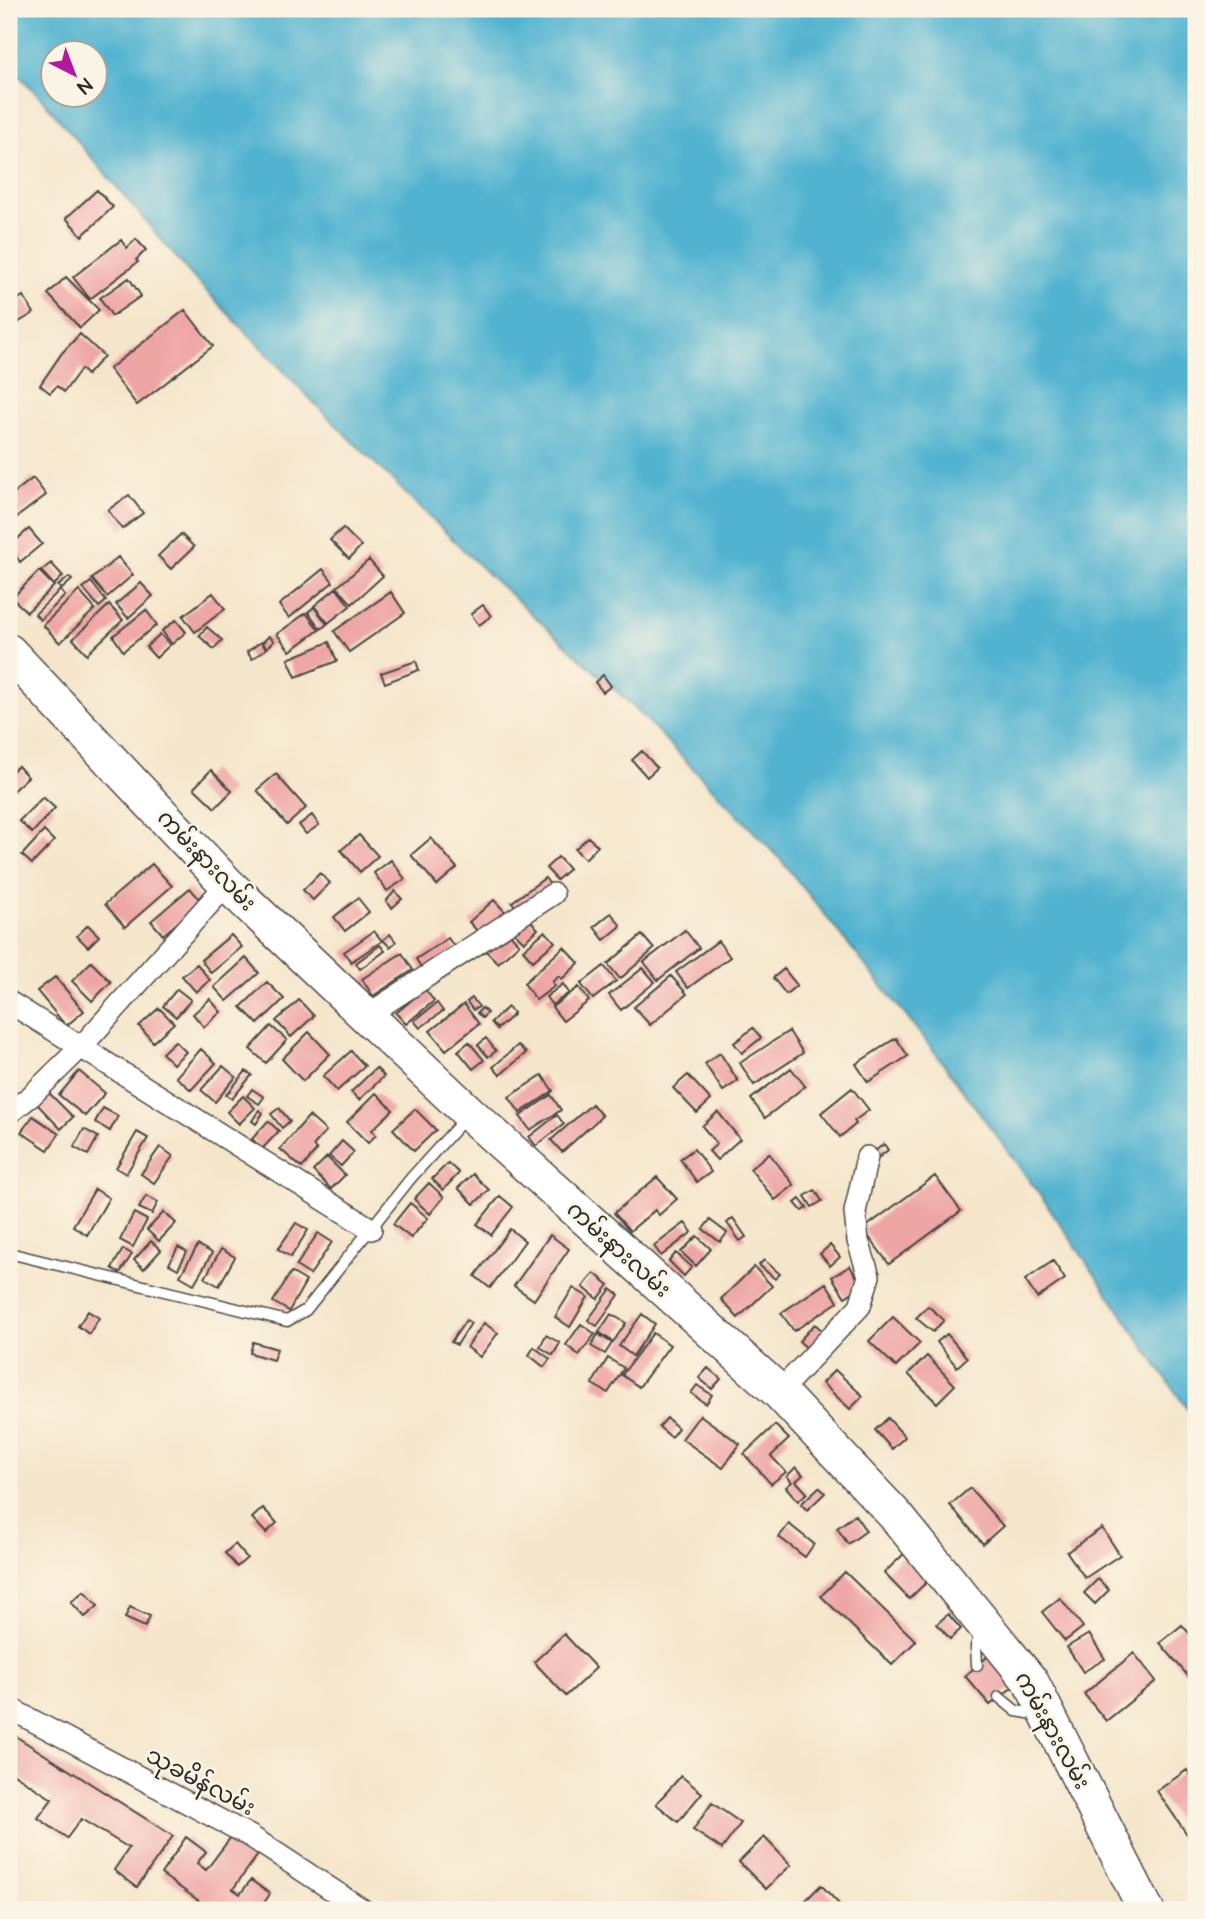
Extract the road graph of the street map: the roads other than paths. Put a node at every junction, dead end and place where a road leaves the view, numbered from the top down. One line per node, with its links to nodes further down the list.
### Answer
1 (9, 652): 2 (main road, ကမ်းနားလမ်း)
2 (228, 884): 5 (main road, ကမ်းနားလမ်း); 6 (street)
3 (552, 894): 5 (street)
4 (9, 1002): 6 (street)
5 (366, 1016): 8 (main road, ကမ်းနားလမ်း)
6 (82, 1046): 7 (street); 10 (street)
7 (9, 1113)
8 (469, 1114): 10 (lane); 12 (main road, ကမ်းနားလမ်း)
9 (867, 1157): 12 (street)
10 (371, 1229): 11 (lane)
11 (9, 1253)
12 (779, 1392): 13 (main road, ကမ်းနားလမ်း)
13 (984, 1624): 14 (lane); 17 (main road, ကမ်းနားလမ်း)
14 (977, 1665)
15 (999, 1697): 17 (lane)
16 (9, 1708): 18 (street, သုခမိန်လမ်း)
17 (1048, 1716): 19 (main road, ကမ်းနားလမ်း)
18 (363, 1910)
19 (1146, 1910)

